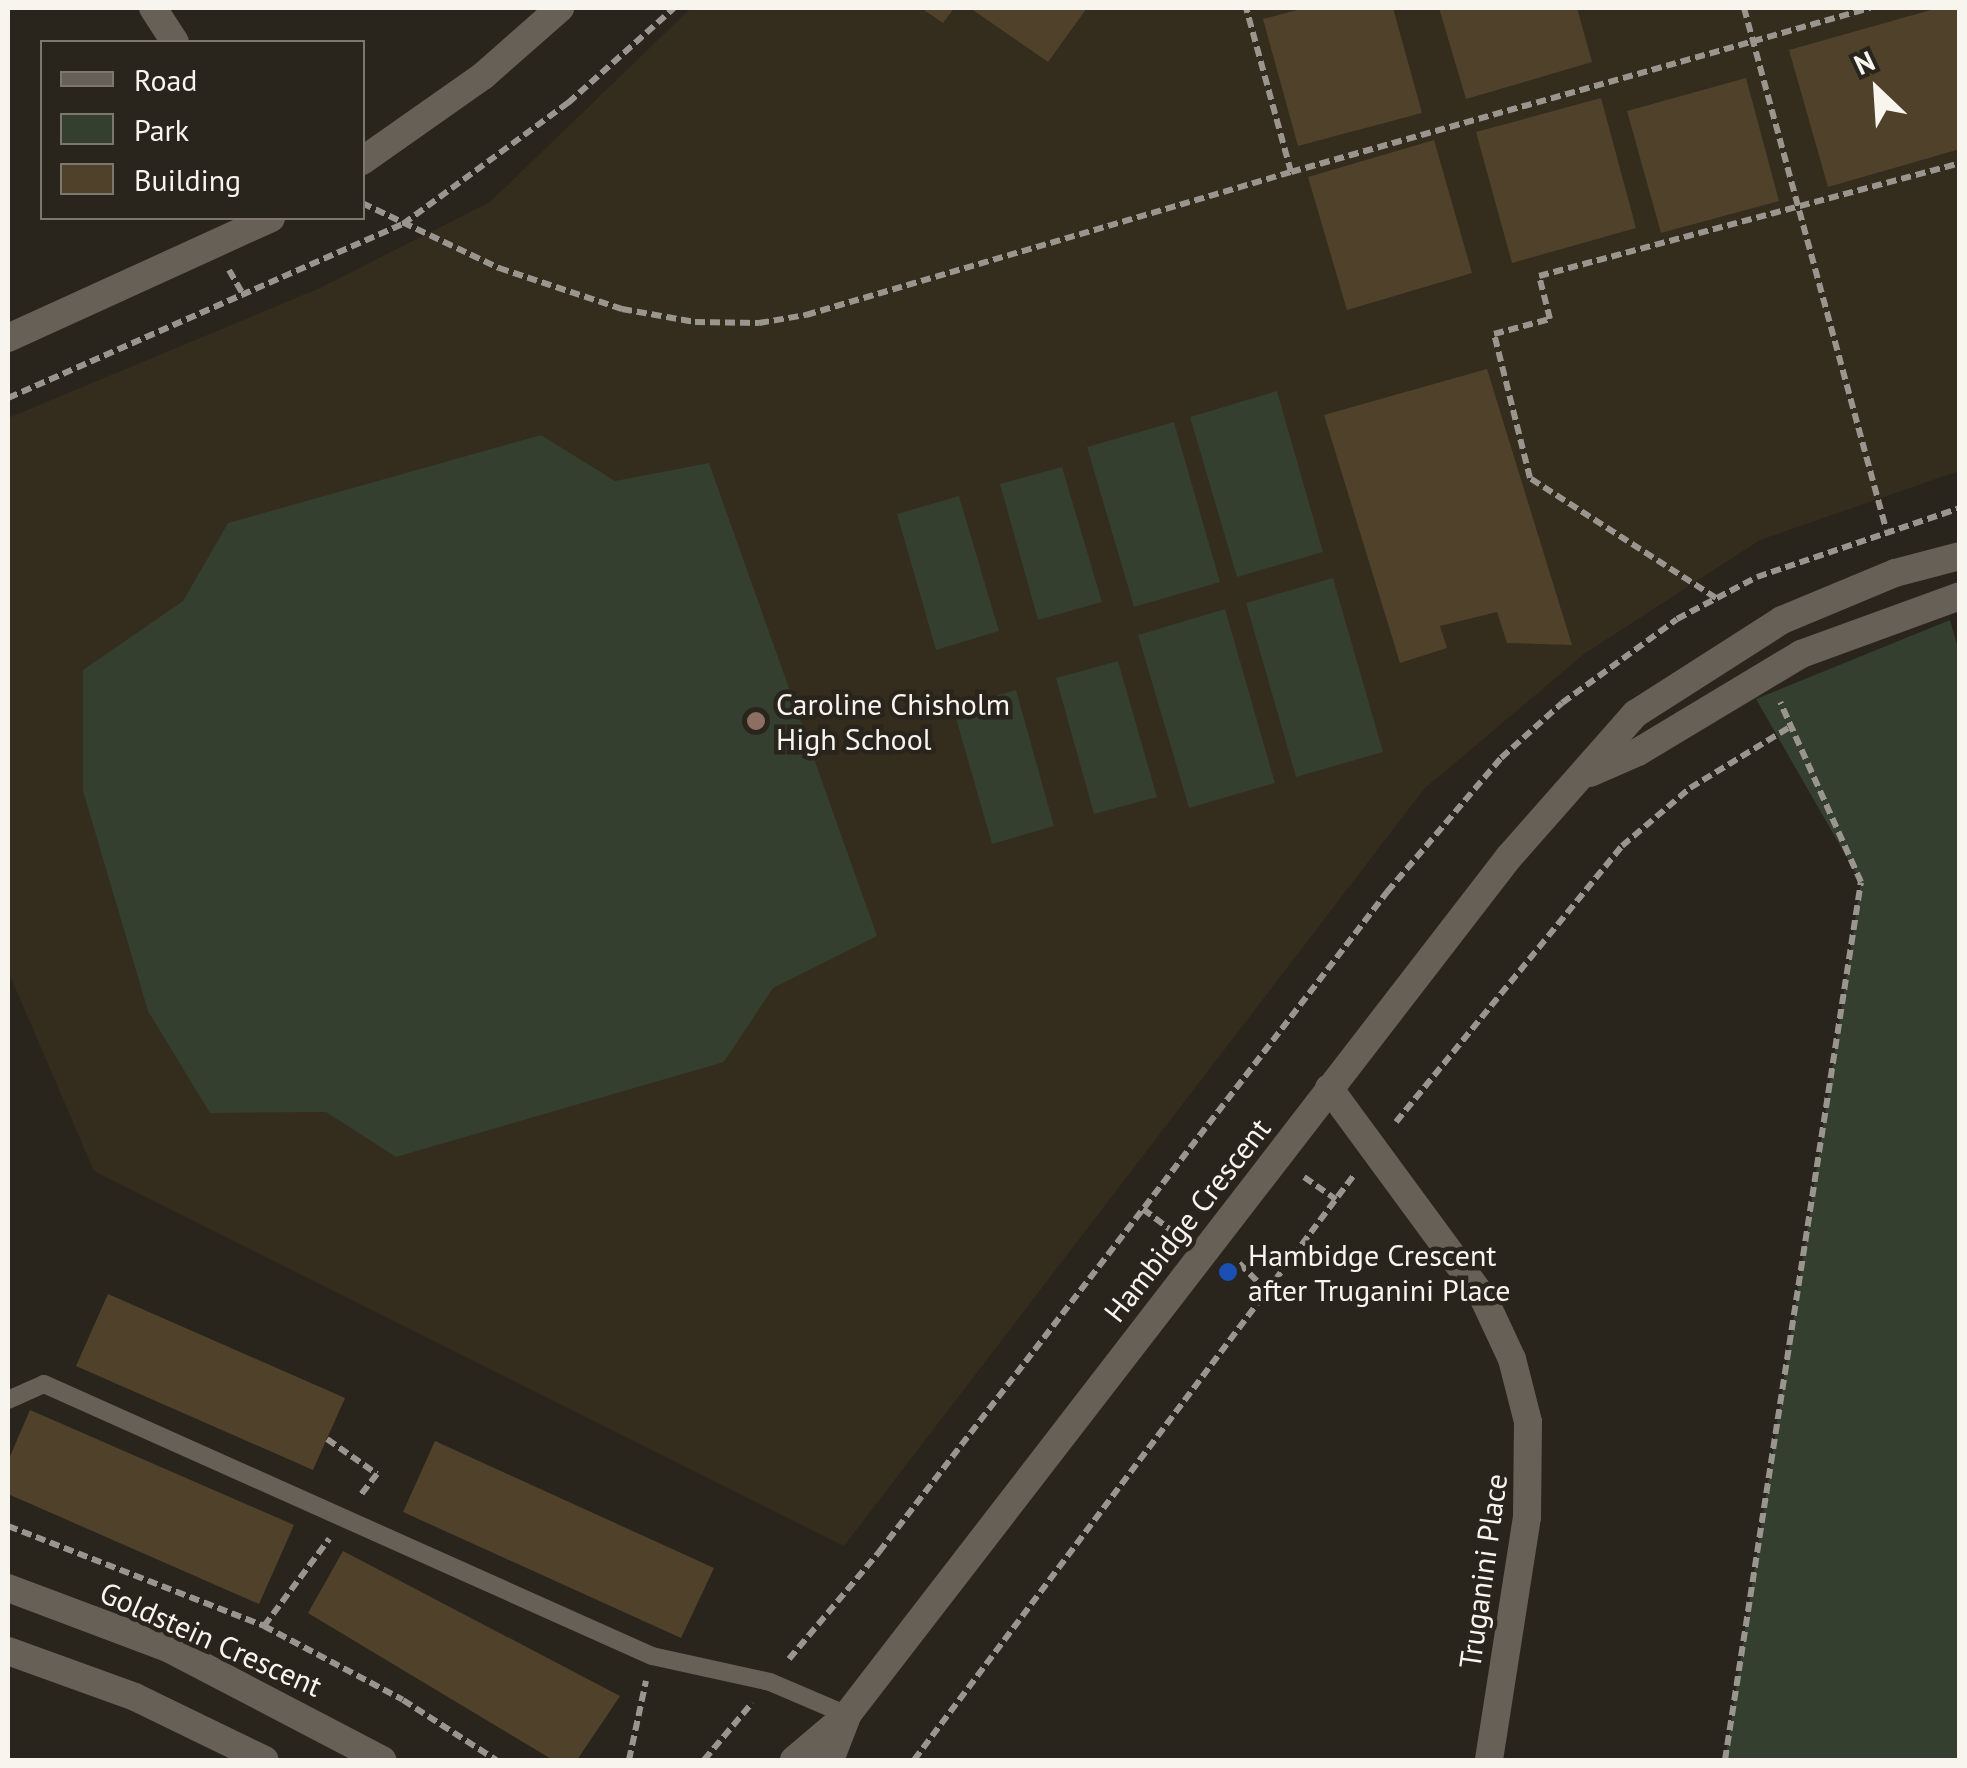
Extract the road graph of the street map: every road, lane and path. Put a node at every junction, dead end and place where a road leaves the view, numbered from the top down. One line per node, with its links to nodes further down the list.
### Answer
1 (153, 8): 7 (street)
2 (560, 8): 9 (street)
3 (674, 8): 15 (path)
4 (1246, 8): 11 (path)
5 (1744, 8): 8 (path)
6 (1870, 8): 8 (path)
7 (174, 40)
8 (1754, 41): 11 (path); 13 (path)
9 (365, 159)
10 (1960, 163): 13 (path)
11 (1291, 172): 15 (path)
12 (365, 204): 15 (path)
13 (1798, 206): 19 (path); 22 (path)
14 (267, 220): 16 (street)
15 (404, 224): 17 (path)
16 (8, 338)
17 (8, 398)
18 (1960, 508): 19 (path)
19 (1886, 529): 22 (path)
20 (1960, 556): 25 (street, Hambidge Crescent)
21 (1960, 596): 25 (street, Hambidge Crescent)
22 (1717, 599): 28 (path)
23 (1790, 693): 24 (path)
24 (1790, 727): 27 (path); 48 (path)
25 (1588, 773): 26 (street, Hambidge Crescent)
26 (1329, 1088): 27 (street, Truganini Place); 38 (street, Hambidge Crescent)
27 (1374, 1149): 31 (path); 47 (street, Truganini Place)
28 (1143, 1208): 29 (path); 37 (path)
29 (1165, 1243)
30 (1244, 1256): 31 (path)
31 (1266, 1291): 46 (path)
32 (8, 1400): 36 (lane)
33 (8, 1526): 41 (path)
34 (8, 1588): 40 (street, Goldstein Crescent)
35 (8, 1650): 39 (street)
36 (652, 1656): 37 (lane); 42 (path)
37 (770, 1682): 38 (lane); 43 (path)
38 (847, 1714): 44 (street, Hambidge Crescent); 45 (street, Hambidge Crescent)
39 (265, 1760)
40 (382, 1760)
41 (496, 1760)
42 (629, 1760)
43 (704, 1760)
44 (794, 1760)
45 (830, 1760)
46 (914, 1760)
47 (1489, 1760)
48 (1725, 1760)

